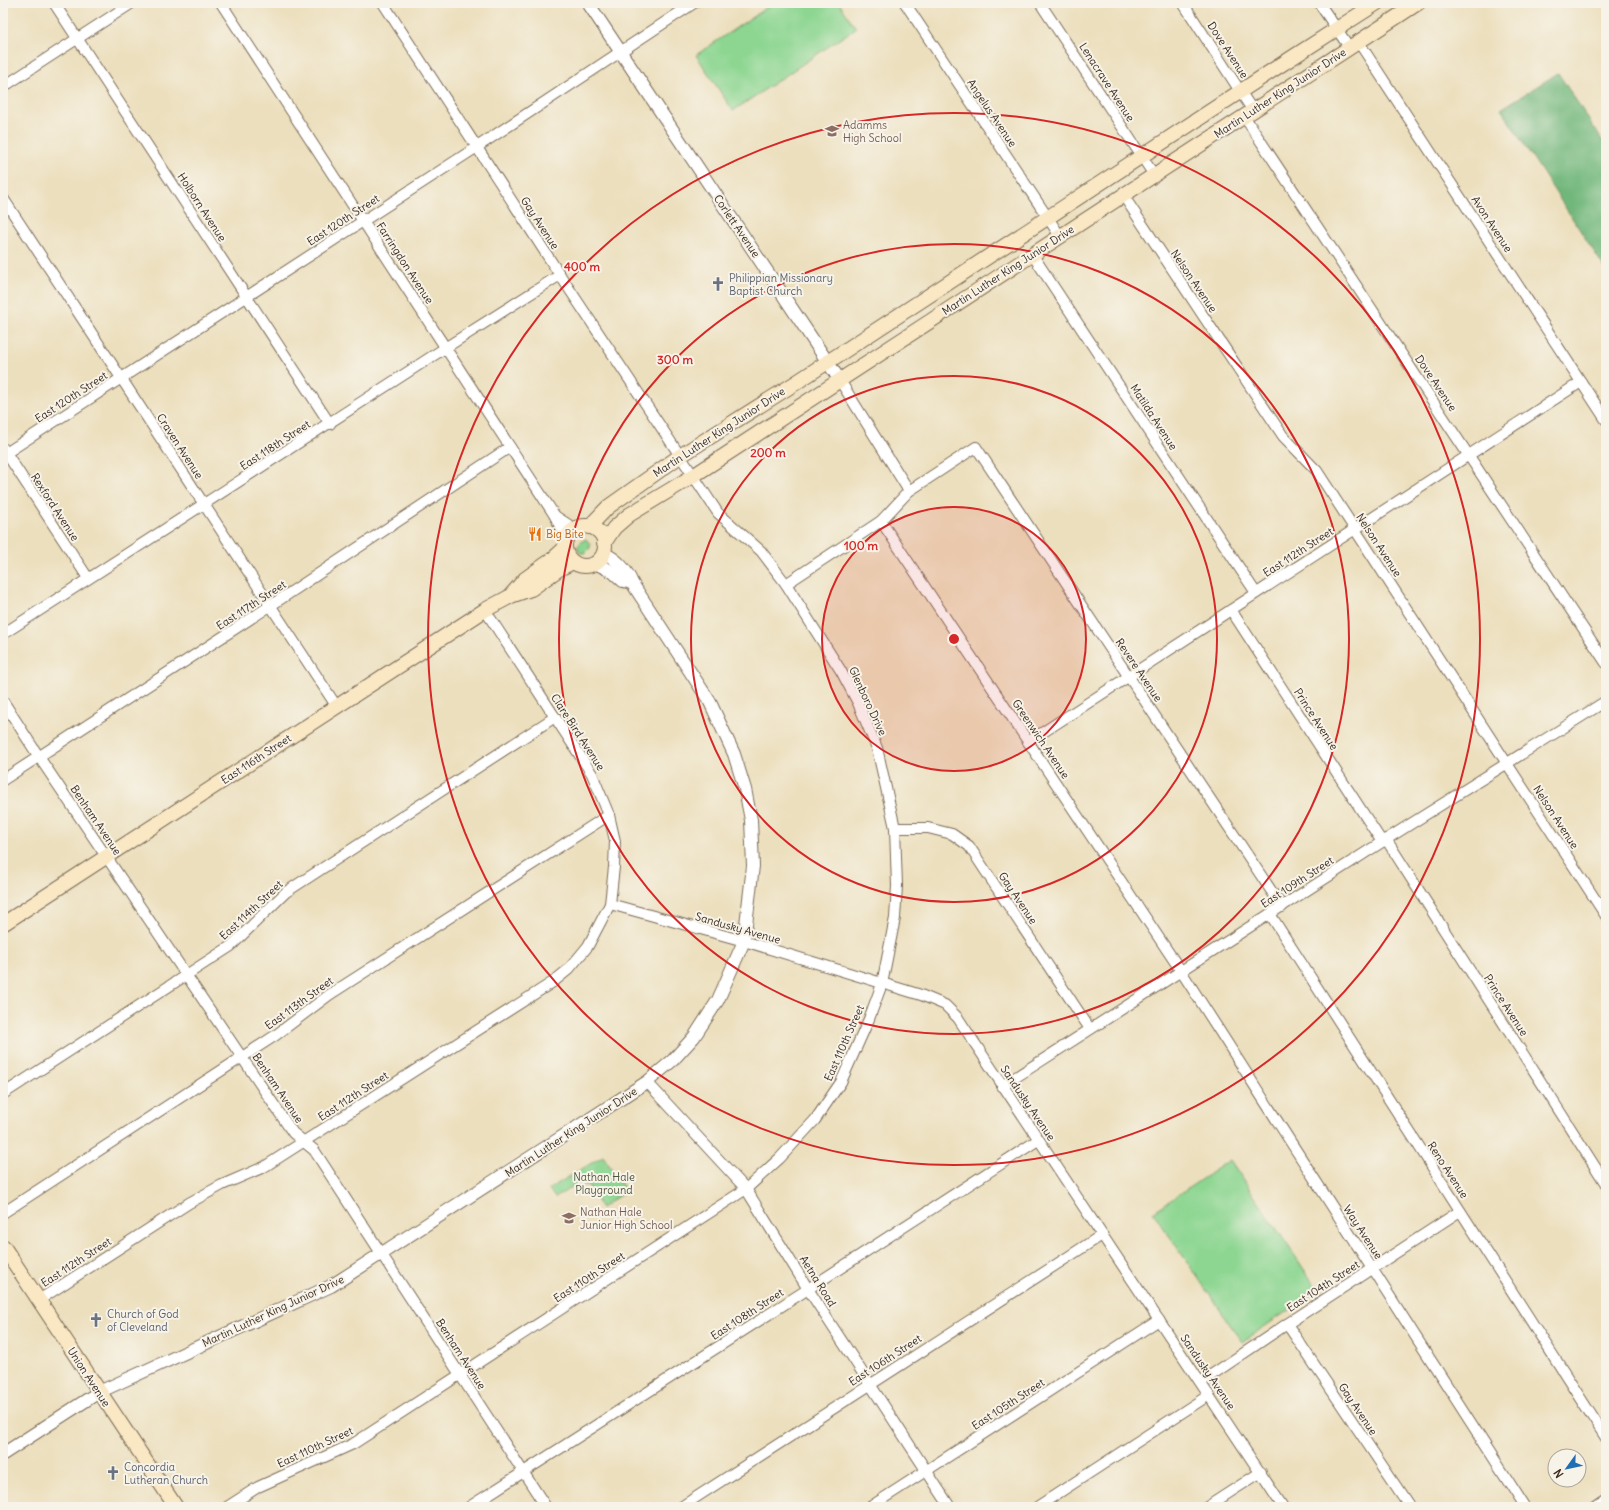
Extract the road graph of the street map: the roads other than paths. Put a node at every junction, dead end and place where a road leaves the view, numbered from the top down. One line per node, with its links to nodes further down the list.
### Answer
1 (54, 3): 14 (street, Holborn Avenue)
2 (132, 3): 14 (street)
3 (221, 3): 26 (street, Farringdon Avenue)
4 (383, 3): 20 (street, Gay Avenue)
5 (588, 3): 16 (street, Corlett Avenue)
6 (694, 3): 16 (street, East 120th Street)
7 (905, 3): 25 (street, Angelus Avenue)
8 (1040, 3): 21 (street, Lenacrave Avenue)
9 (1183, 3): 18 (street, Dove Avenue)
10 (1319, 3): 13 (street, Avon Avenue)
11 (1377, 3): 13 (main road, Martin Luther King Junior Drive)
12 (1418, 3): 15 (main road, Martin Luther King Junior Drive)
13 (1337, 29): 15 (street, Avon Avenue); 18 (main road, Martin Luther King Junior Drive)
14 (78, 39): 17 (street); 30 (street, Holborn Avenue)
15 (1354, 44): 19 (main road, Martin Luther King Junior Drive); 35 (street, Avon Avenue)
16 (620, 51): 20 (street, East 120th Street); 32 (street, Corlett Avenue)
17 (3, 87)
18 (1241, 91): 19 (street, Dove Avenue); 21 (main road, Martin Luther King Junior Drive)
19 (1249, 113): 22 (main road, Martin Luther King Junior Drive); 40 (street, Dove Avenue)
20 (477, 147): 26 (street, East 120th Street); 29 (street, Gay Avenue)
21 (1141, 156): 22 (street, Lenacrave Avenue); 25 (main road, Martin Luther King Junior Drive)
22 (1154, 175): 23 (main road, Martin Luther King Junior Drive)
23 (1123, 195): 27 (main road, Martin Luther King Junior Drive); 49 (street, Nelson Avenue)
24 (3, 198): 33 (street, Craven Avenue)
25 (1047, 218): 27 (street, Angelus Avenue); 32 (main road, Martin Luther King Junior Drive)
26 (363, 221): 30 (street, East 120th Street); 31 (street, Farringdon Avenue)
27 (1060, 236): 28 (main road, Martin Luther King Junior Drive)
28 (1032, 254): 34 (main road, Martin Luther King Junior Drive); 55 (street, Matilda Avenue)
29 (560, 275): 31 (street, East 118th Street); 41 (street, Gay Avenue)
30 (246, 297): 33 (street, East 120th Street); 37 (street, Holborn Avenue)
31 (445, 348): 37 (street, East 118th Street); 38 (street, Farringdon Avenue)
32 (828, 362): 34 (street, Corlett Avenue); 41 (main road, Martin Luther King Junior Drive)
33 (122, 378): 39 (street, East 120th Street); 44 (street, Craven Avenue)
34 (839, 379): 42 (main road, Martin Luther King Junior Drive); 43 (street, Corlett Avenue)
35 (1581, 382): 36 (street, Avon Avenue); 40 (street, East 112th Street)
36 (1606, 420)
37 (330, 424): 44 (street, East 118th Street)
38 (510, 447): 45 (street, Farringdon Avenue); 57 (street, East 117th Street)
39 (4, 452): 53 (street, Rexford Avenue)
40 (1469, 454): 49 (street, East 112th Street); 61 (street, Dove Avenue)
41 (680, 456): 42 (street, Gay Avenue); 47 (main road, Martin Luther King Junior Drive)
42 (692, 476): 51 (main road, Martin Luther King Junior Drive); 54 (street, Glenboro Drive)
43 (909, 490): 46 (street); 62 (street, Revere Avenue)
44 (204, 505): 53 (street, East 118th Street); 57 (street, Craven Avenue)
45 (555, 516): 48 (street, Farringdon Avenue); 50 (street, Farringdon Avenue)
46 (881, 521): 54 (street); 67 (street, Greenwich Avenue)
47 (589, 527): 48 (main road); 51 (main road)
48 (574, 529): 50 (main road)
49 (1355, 530): 55 (street, East 112th Street); 69 (street, Nelson Avenue)
50 (565, 544): 52 (main road); 56 (main road, East 116th Street)
51 (601, 553): 52 (main road); 80 (street, Martin Luther King Junior Drive)
52 (573, 562): 56 (main road, East 116th Street)
53 (88, 578): 60 (street, East 118th Street)
54 (786, 584): 72 (street, Glenboro Drive)
55 (1256, 593): 59 (street, East 112th Street)
56 (511, 596): 58 (main road, East 116th Street)
57 (270, 606): 65 (street, Craven Avenue); 68 (street, East 117th Street)
58 (485, 610): 65 (main road, East 116th Street); 66 (street, Clare Bird Avenue)
59 (1230, 610): 62 (street, East 112th Street); 73 (street, Prince Avenue)
60 (3, 634)
61 (1606, 663)
62 (1128, 676): 67 (street, East 112th Street); 76 (street, Revere Avenue)
63 (3, 700): 68 (street, Benham Avenue)
64 (1606, 701): 69 (street, East 109th Street)
65 (337, 707): 74 (main road, East 116th Street)
66 (555, 717): 71 (street, Clare Bird Avenue); 82 (street, East 114th Street)
67 (1028, 742): 81 (street, Greenwich Avenue)
68 (38, 757): 70 (street, East 117th Street); 74 (street, Benham Avenue)
69 (1506, 763): 73 (street, East 109th Street); 78 (street, Nelson Avenue)
70 (3, 780)
71 (609, 815): 75 (street, Clare Bird Avenue); 85 (street, East 113th Street)
72 (895, 828): 83 (street, Glenboro Drive); 84 (street, Gay Avenue)
73 (1384, 840): 76 (street, East 109th Street); 91 (street, Prince Avenue)
74 (106, 856): 79 (main road, East 116th Street); 82 (street, Benham Avenue)
75 (610, 904): 80 (street, Sandusky Avenue); 90 (street, East 112th Street)
76 (1282, 907): 77 (street, East 109th Street)
77 (1270, 914): 81 (street, East 109th Street); 93 (street, Reno Avenue)
78 (1606, 916)
79 (3, 924)
80 (744, 941): 83 (street, Sandusky Avenue); 86 (street, Martin Luther King Junior Drive)
81 (1181, 971): 84 (street, East 109th Street); 99 (street, Way Avenue)
82 (187, 975): 85 (street, Benham Avenue); 88 (street, East 114th Street)
83 (882, 984): 87 (street, Sandusky Avenue); 92 (street, East 110th Street)
84 (1090, 1028): 87 (street, East 109th Street)
85 (242, 1057): 90 (street, Benham Avenue); 94 (street, East 113th Street)
86 (647, 1082): 92 (street, Aetna Road); 97 (street, Martin Luther King Junior Drive)
87 (1002, 1086): 89 (street, Sandusky Avenue)
88 (3, 1094)
89 (1038, 1140): 95 (street, Sandusky Avenue); 100 (street, East 108th Street)
90 (304, 1141): 97 (street, Benham Avenue); 101 (street, East 112th Street)
91 (1606, 1184)
92 (746, 1189): 100 (street, Aetna Road); 104 (street, East 110th Street)
93 (1460, 1211): 99 (street, East 104th Street); 109 (street, Reno Avenue)
94 (3, 1212)
95 (1102, 1235): 102 (street, Sandusky Avenue); 106 (street, East 106th Street)
96 (3, 1246): 98 (main road, Union Avenue)
97 (382, 1254): 104 (street, Benham Avenue); 107 (street, Martin Luther King Junior Drive)
98 (7, 1261): 101 (main road, Union Avenue)
99 (1372, 1268): 103 (street, East 104th Street); 126 (street, Way Avenue)
100 (808, 1290): 106 (street, Aetna Road); 112 (street, East 108th Street)
101 (39, 1300): 107 (main road, Union Avenue)
102 (1159, 1320): 105 (street, Sandusky Avenue); 111 (street, East 105th Street)
103 (1287, 1324): 105 (street, East 104th Street); 125 (street, Gay Avenue)
104 (460, 1374): 112 (street, Benham Avenue); 116 (street, East 110th Street)
105 (1201, 1382): 108 (street, Sandusky Avenue)
106 (870, 1384): 111 (street, Aetna Road); 119 (street, East 106th Street)
107 (100, 1392): 110 (street, Martin Luther King Junior Drive); 115 (main road, Union Avenue)
108 (1209, 1395): 113 (street, Sandusky Avenue); 122 (street)
109 (1606, 1438)
110 (3, 1454)
111 (927, 1471): 120 (street, East 105th Street); 121 (street, Aetna Road)
112 (523, 1472): 117 (street, East 108th Street); 118 (street, Benham Avenue)
113 (1260, 1472): 123 (street); 124 (street, Sandusky Avenue)
114 (1606, 1498): 127 (street)
115 (176, 1507)
116 (227, 1507)
117 (469, 1507)
118 (546, 1507)
119 (681, 1507)
120 (870, 1507)
121 (950, 1507)
122 (1037, 1507)
123 (1207, 1507)
124 (1283, 1507)
125 (1410, 1507)
126 (1525, 1507)
127 (1593, 1507)

